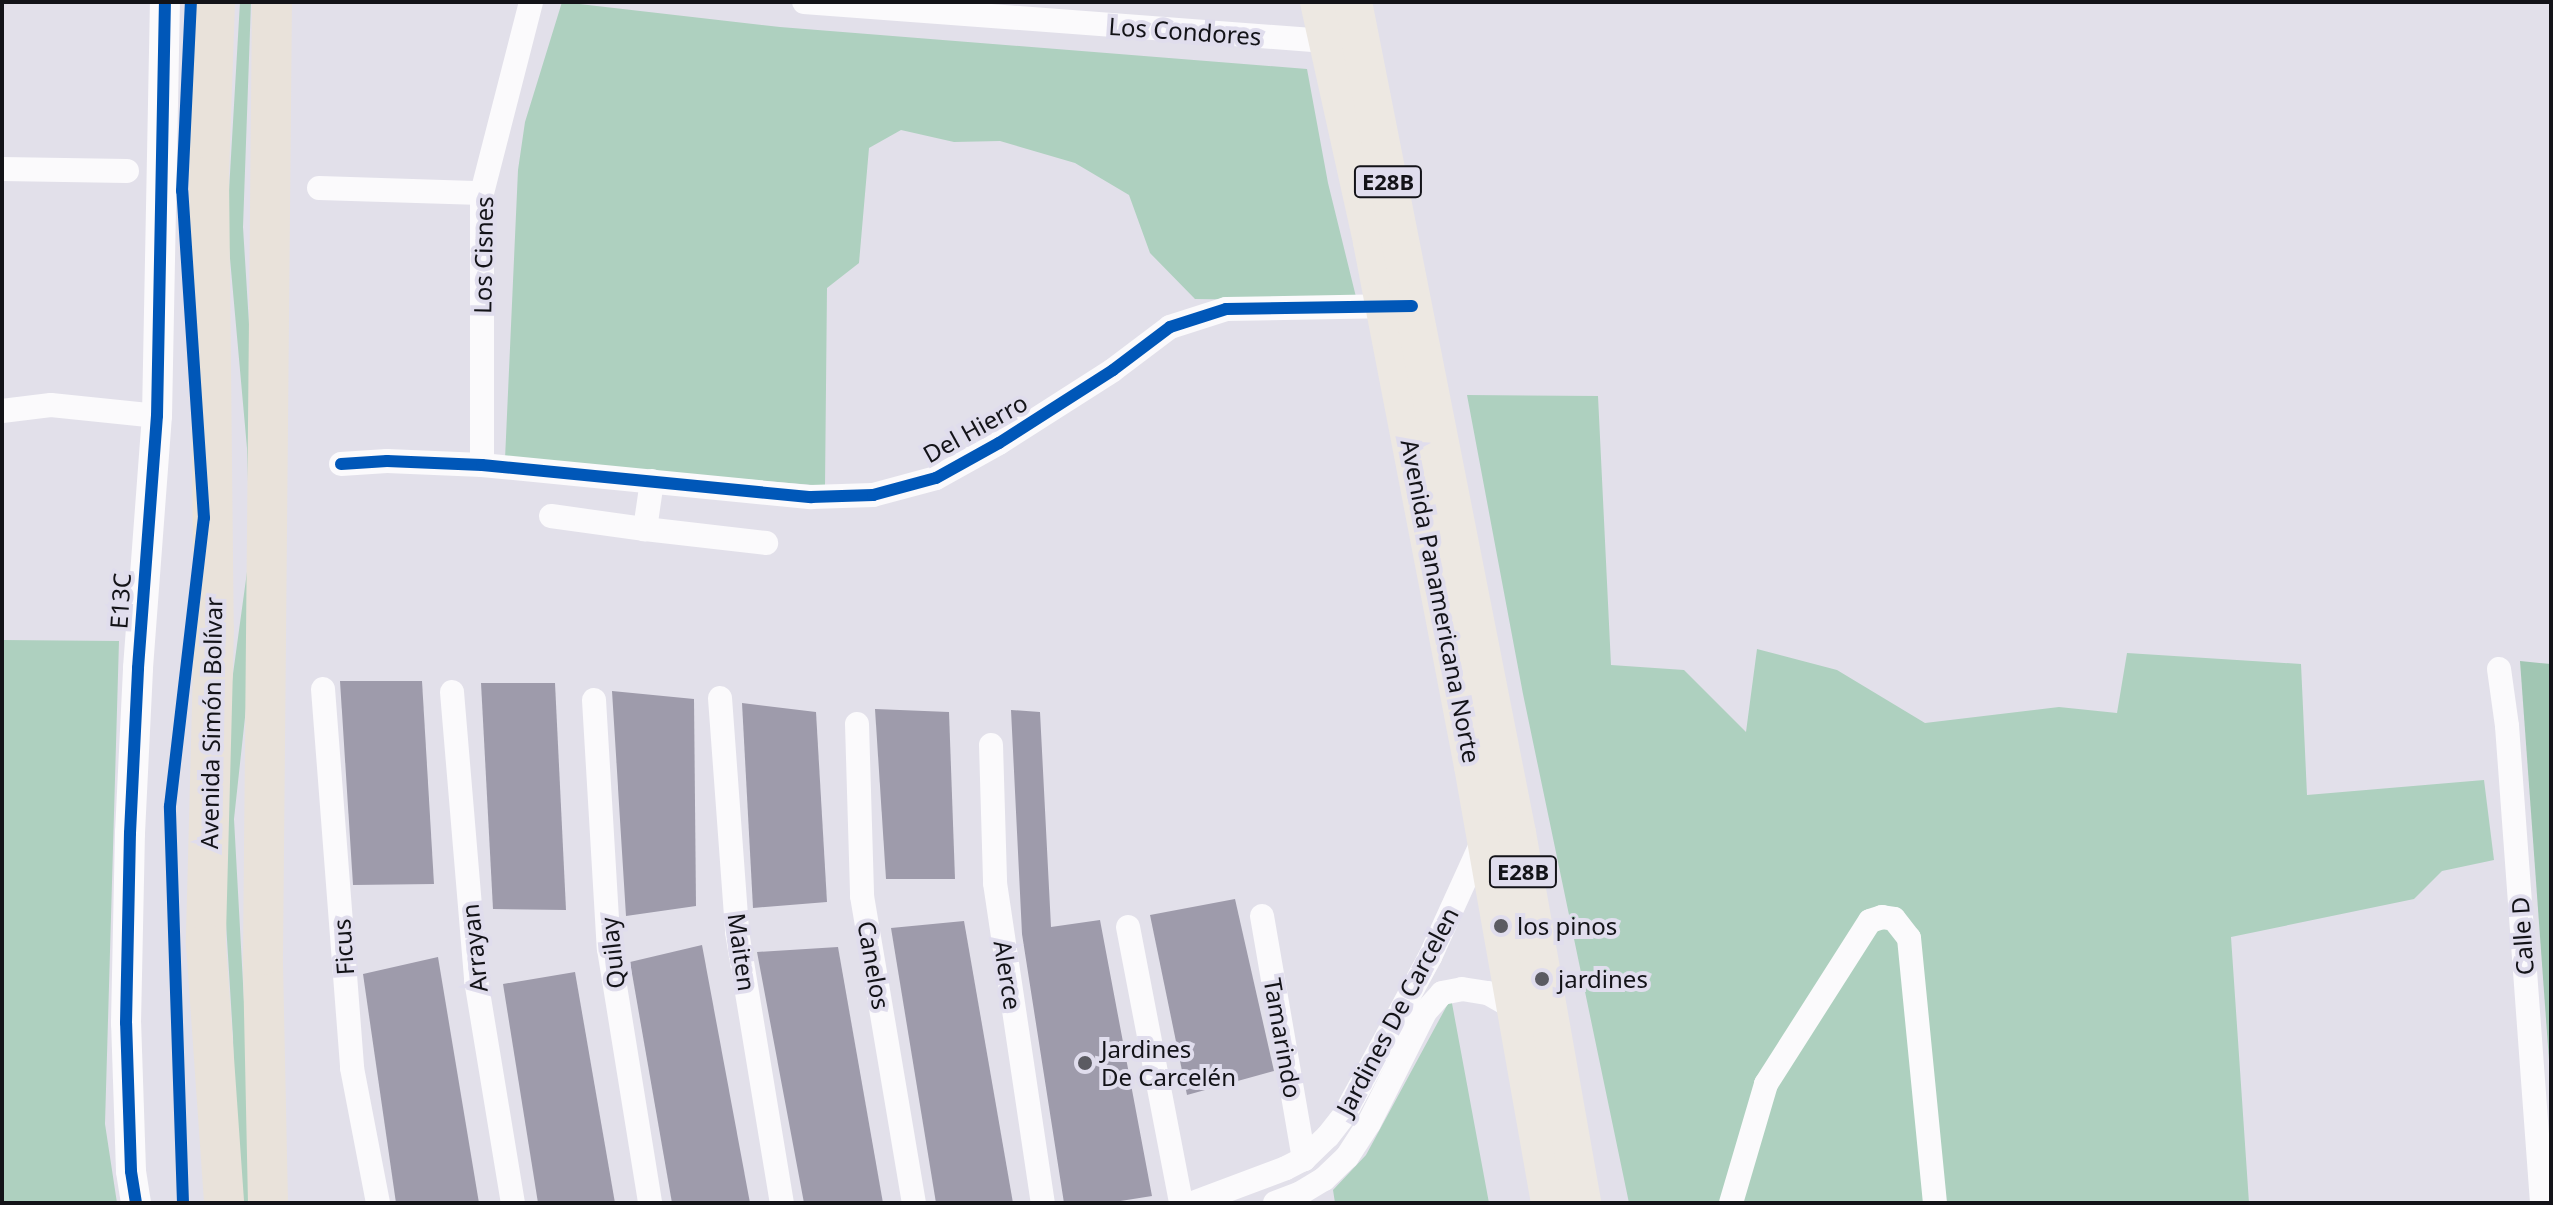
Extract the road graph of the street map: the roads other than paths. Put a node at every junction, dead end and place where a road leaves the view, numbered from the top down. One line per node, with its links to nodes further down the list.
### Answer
1 (165, 2): 15 (street, E13C)
2 (215, 2): 36 (highway, Avenida Simón Bolívar)
3 (272, 2): 37 (highway)
4 (531, 2): 12 (street, Los Cisnes)
5 (804, 2): 8 (street, Los Condores)
6 (1319, 2): 8 (main road, Avenida Panamericana Norte / E28B)
7 (1353, 2): 13 (main road, Avenida Panamericana Norte / E28B)
8 (1326, 41): 13 (main road, Avenida Panamericana Norte / E28B)
9 (2, 169): 10 (street)
10 (127, 171)
11 (319, 188): 12 (street)
12 (482, 193): 17 (street, Los Cisnes)
13 (1397, 306): 18 (street, Del Hierro); 29 (main road, Avenida Panamericana Norte / E28B); 48 (main road, Avenida Panamericana Norte / E28B)
14 (2, 411): 15 (street)
15 (157, 416): 35 (street, E13C)
16 (341, 464): 17 (street, Del Hierro)
17 (482, 465): 18 (street, Del Hierro)
18 (652, 481): 20 (street)
19 (551, 516): 20 (street)
20 (645, 529): 21 (street)
21 (766, 543)
22 (2499, 669): 51 (street, Calle D)
23 (323, 689): 38 (street, Ficus)
24 (452, 692): 39 (street, Arrayan)
25 (720, 698): 41 (street, Maiten)
26 (594, 700): 40 (street, Quilay)
27 (857, 724): 42 (street, Canelos)
28 (991, 745): 43 (street, Alerce)
29 (1486, 833): 32 (main road, Avenida Panamericana Norte / E28B); 33 (street, Jardines De Carcelen)
30 (1262, 916): 33 (street, Tamarindo)
31 (1128, 927): 44 (street)
32 (1514, 1008): 34 (street, Jardines De Carcelen); 47 (main road, Avenida Panamericana Norte / E28B)
33 (1295, 1164): 34 (street, Tamarindo); 45 (street, Jardines De Carcelen)
34 (1302, 1199): 46 (street, Jardines De Carcelen)
35 (136, 1203)
36 (224, 1203)
37 (268, 1203)
38 (378, 1203)
39 (513, 1203)
40 (650, 1203)
41 (782, 1203)
42 (914, 1203)
43 (1043, 1203)
44 (1181, 1203)
45 (1193, 1203)
46 (1275, 1203)
47 (1550, 1203)
48 (1582, 1203)
49 (1731, 1203): 50 (street)
50 (1935, 1203)
51 (2542, 1203)

